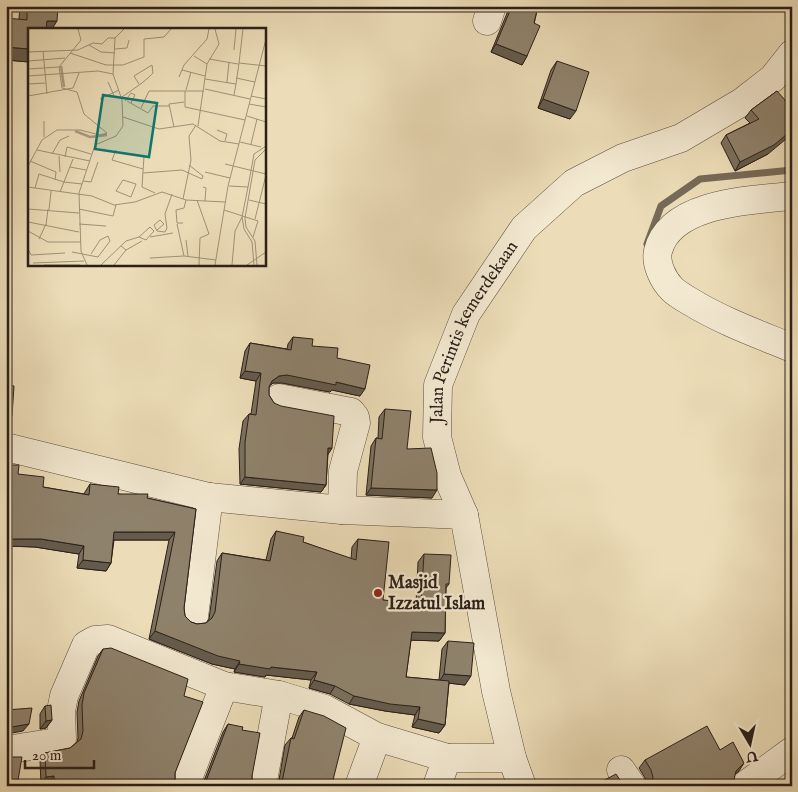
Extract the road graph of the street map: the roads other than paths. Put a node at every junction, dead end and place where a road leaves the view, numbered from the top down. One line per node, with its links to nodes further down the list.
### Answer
1 (792, 54): 8 (street, Jalan Perintis kemerdekaan)
2 (792, 196): 3 (street)
3 (792, 348)
4 (279, 398): 7 (street)
5 (6, 447): 6 (street)
6 (209, 497): 7 (street); 9 (street)
7 (342, 510): 8 (street)
8 (464, 515): 16 (street, Jalan Perintis kemerdekaan)
9 (194, 617)
10 (224, 686): 11 (street); 13 (street); 17 (street)
11 (279, 695): 12 (street); 18 (street)
12 (377, 737): 15 (street); 19 (street)
13 (6, 750)
14 (792, 751): 22 (street)
15 (447, 758): 16 (street); 20 (street)
16 (512, 758): 21 (street, Jalan Perintis kemerdekaan)
17 (185, 786)
18 (262, 786)
19 (359, 786)
20 (437, 786)
21 (522, 786)
22 (744, 786)

